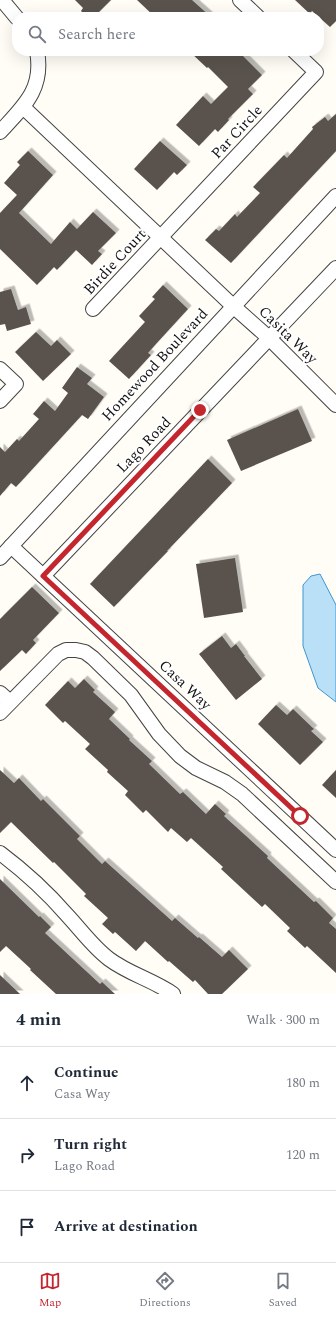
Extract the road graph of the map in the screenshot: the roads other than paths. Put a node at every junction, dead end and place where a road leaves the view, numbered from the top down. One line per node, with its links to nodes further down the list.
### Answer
1 (2, 0): 3 (street)
2 (240, 0): 4 (street)
3 (12, 12)
4 (253, 12)
5 (38, 56): 7 (street)
6 (299, 56): 10 (street, Par Circle)
7 (23, 107): 8 (street); 10 (street)
8 (0, 132)
9 (336, 196): 12 (street, Homewood Boulevard)
10 (161, 237): 12 (street); 13 (street, Birdie Court)
11 (336, 268): 14 (street, Lago Road)
12 (233, 306): 14 (street, Casita Way); 18 (street, Homewood Boulevard)
13 (93, 310)
14 (269, 338): 17 (street, Casita Way); 20 (street, Lago Road)
15 (0, 369): 16 (street)
16 (0, 401)
17 (336, 405)
18 (11, 546): 19 (street, Homewood Boulevard); 20 (street, Casa Way)
19 (0, 558)
20 (43, 576): 22 (street, Casa Way)
21 (2, 707): 24 (street)
22 (336, 850)
23 (0, 853): 25 (street)
24 (336, 882)
25 (173, 994)

